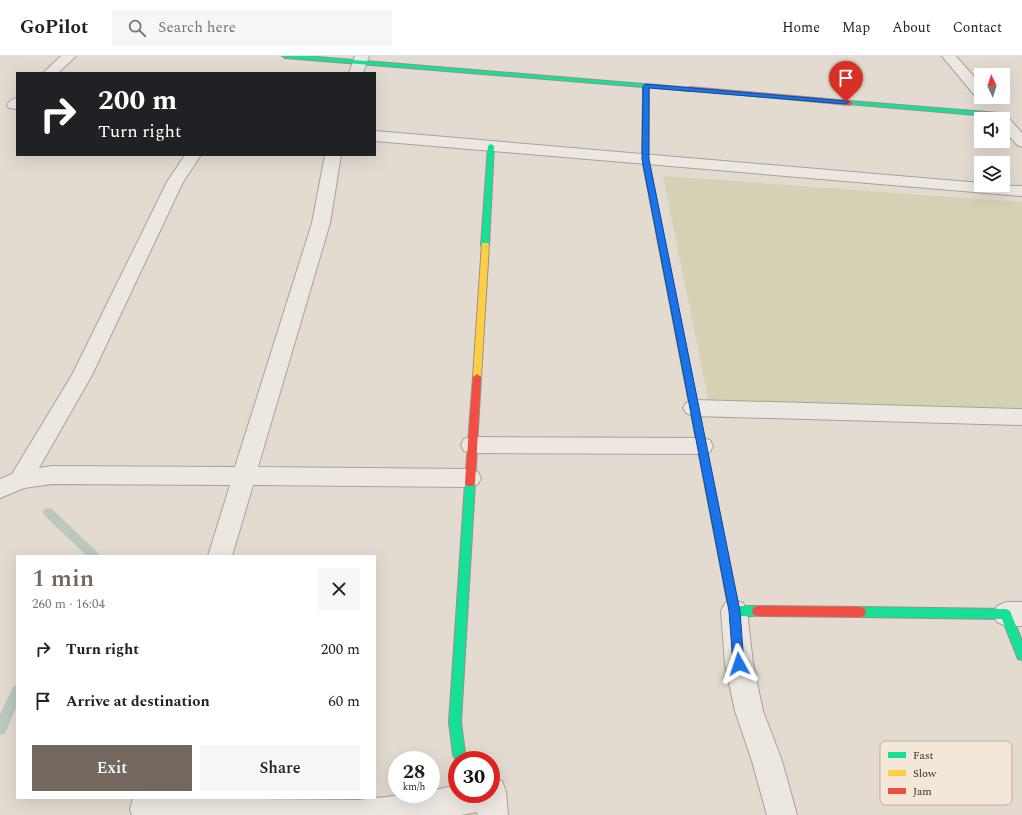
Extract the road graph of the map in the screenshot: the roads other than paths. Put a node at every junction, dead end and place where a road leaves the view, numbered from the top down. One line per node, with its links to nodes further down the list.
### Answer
1 (69, 56): 5 (street)
2 (285, 56): 4 (street)
3 (949, 56): 7 (street)
4 (359, 64): 6 (street)
5 (51, 72)
6 (646, 86): 10 (street); 17 (street)
7 (974, 86)
8 (990, 104): 9 (street)
9 (997, 112)
10 (974, 115)
11 (1010, 128): 13 (street)
12 (376, 136): 14 (street)
13 (1022, 142)
14 (491, 146): 17 (street); 21 (street)
15 (192, 156): 25 (street)
16 (333, 156): 23 (street)
17 (645, 159): 18 (street); 19 (street)
18 (1022, 191)
19 (694, 408): 20 (street); 22 (street)
20 (1022, 417)
21 (472, 445): 22 (street); 24 (street)
22 (702, 446): 28 (street)
23 (244, 476): 24 (street); 25 (street); 27 (street)
24 (470, 478): 31 (street)
25 (20, 480): 26 (street)
26 (0, 489)
27 (220, 555)
28 (734, 611): 29 (street); 34 (street)
29 (1014, 614): 30 (street)
30 (1022, 654)
31 (458, 751)
32 (148, 799): 33 (street)
33 (460, 803)
34 (782, 815)

